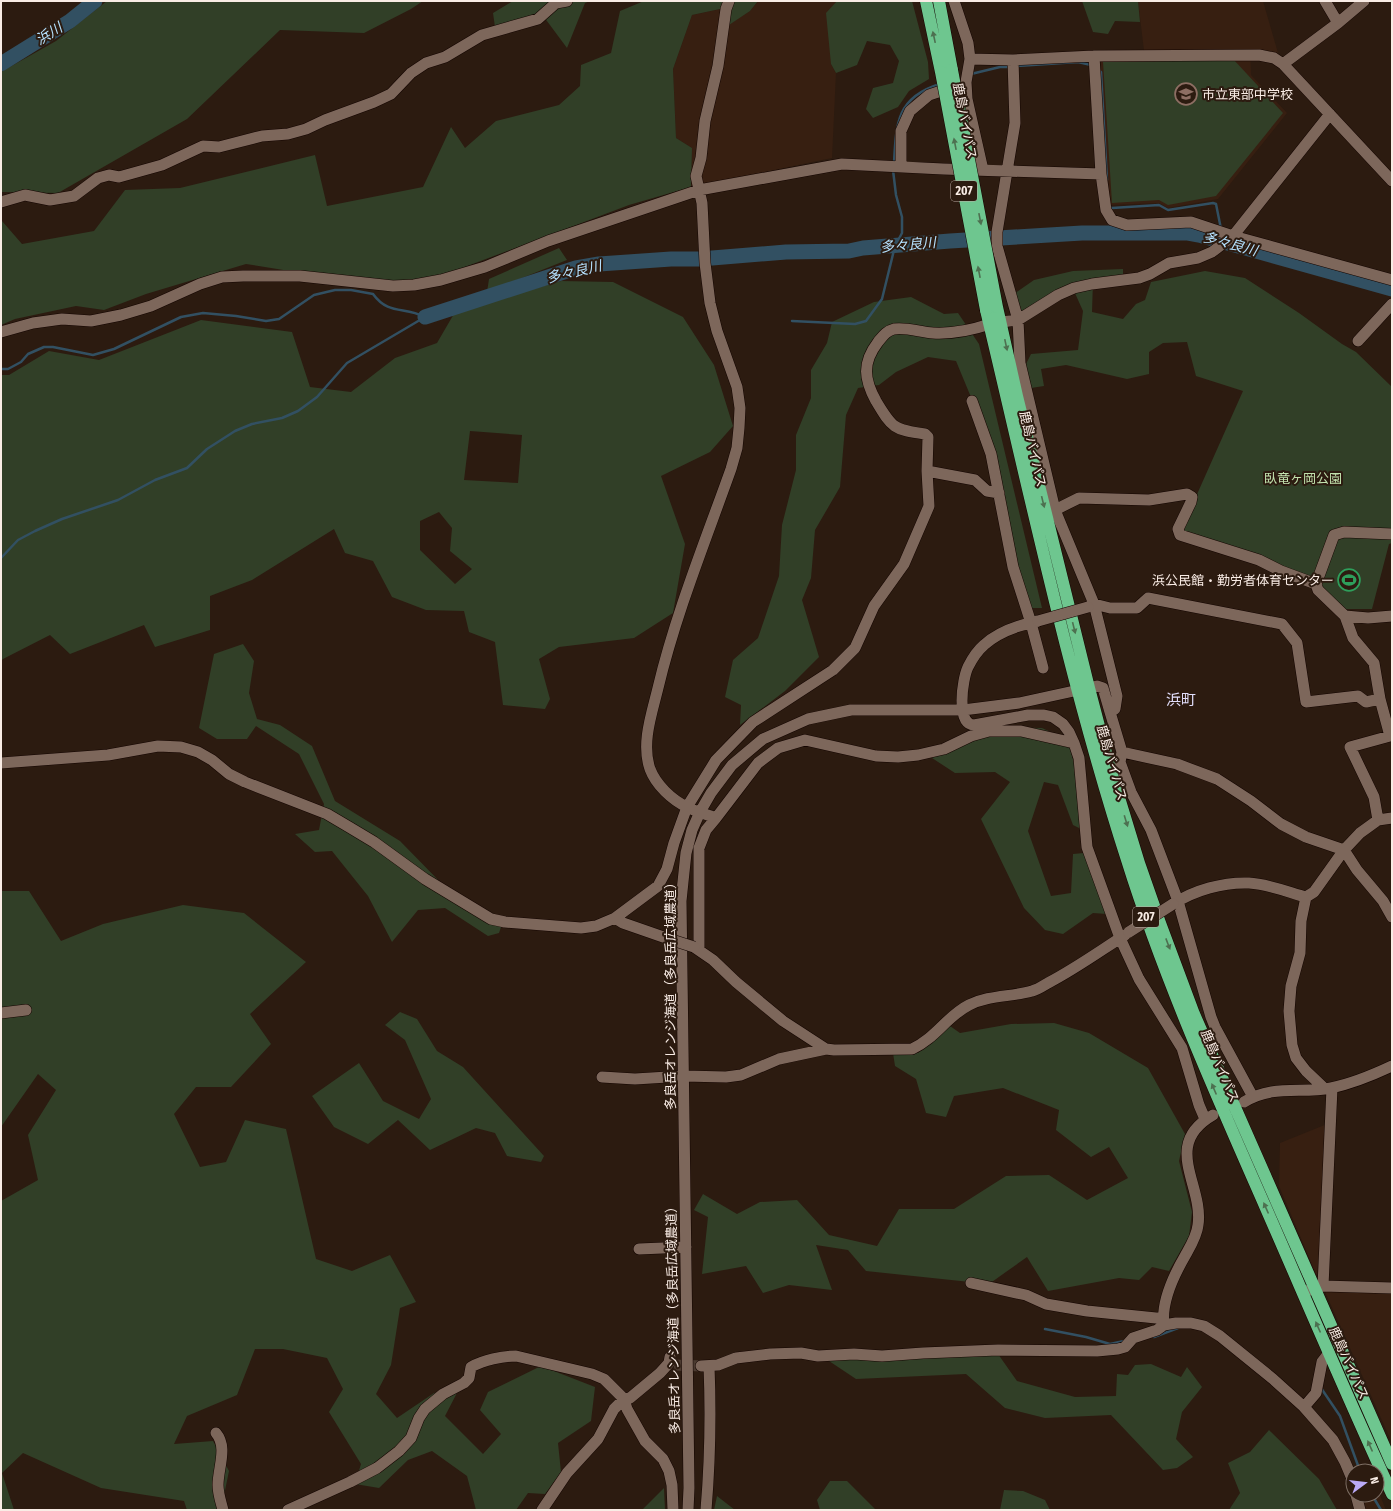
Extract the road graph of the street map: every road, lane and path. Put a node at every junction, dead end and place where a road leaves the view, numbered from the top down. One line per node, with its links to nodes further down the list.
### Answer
1 (567, 1): 22 (street)
2 (729, 1): 21 (street)
3 (926, 1): 13 (highway, 鹿島バイパス / 207, one-way to 3)
4 (939, 1): 13 (highway, 鹿島バイパス / 207)
5 (954, 1): 9 (street)
6 (1325, 1): 8 (street)
7 (1364, 1): 8 (street)
8 (1338, 23): 12 (street)
9 (970, 59): 10 (street); 14 (street)
10 (1013, 60): 11 (street); 18 (street)
11 (1094, 63): 12 (street); 19 (street)
12 (1283, 64): 15 (street)
13 (947, 71): 27 (highway, 鹿島バイパス / 207, bridge)
14 (966, 82): 16 (street); 17 (street)
15 (1330, 114): 20 (street); 23 (street)
16 (901, 167): 17 (street); 21 (street)
17 (983, 170): 18 (street)
18 (1008, 170): 19 (street); 26 (street)
19 (1101, 174): 23 (street)
20 (1392, 181)
21 (699, 190): 28 (street); 48 (street)
22 (1, 202)
23 (1226, 234): 24 (street); 26 (street)
24 (1392, 280)
25 (1392, 304): 29 (street)
26 (1018, 320): 27 (street); 33 (street)
27 (995, 323): 31 (street); 41 (highway, 鹿島バイパス / 207)
28 (1, 332)
29 (1358, 341)
30 (972, 400): 32 (street)
31 (927, 471): 32 (street); 48 (street)
32 (999, 493): 39 (street)
33 (1056, 510): 35 (street); 36 (street)
34 (1392, 534): 35 (street)
35 (1316, 584): 37 (street)
36 (1091, 606): 39 (street, bridge); 42 (street); 44 (street)
37 (1345, 616): 38 (street); 42 (street)
38 (1392, 616)
39 (1034, 622): 40 (street); 43 (street)
40 (1043, 668)
41 (1083, 688): 43 (street, 多良岳オレンジ海道（多良岳広域農道）); 44 (street); 70 (highway, 鹿島バイパス / 207, one-way to 70); 72 (highway, 鹿島バイパス / 207, one-way to 41)
42 (1380, 699): 52 (street)
43 (963, 710): 45 (street); 49 (street, 多良岳オレンジ海道（多良岳広域農道）)
44 (1110, 712): 46 (street)
45 (1074, 743): 50 (street); 58 (street)
46 (1122, 752): 53 (street); 55 (street)
47 (1, 763): 56 (street)
48 (687, 807): 49 (street); 56 (street)
49 (700, 812): 50 (street); 64 (street, 多良岳オレンジ海道（多良岳広域農道）)
50 (716, 818): 59 (street)
51 (1392, 818): 52 (street)
52 (1378, 820): 53 (street)
53 (1344, 850): 54 (street); 57 (street)
54 (1306, 897): 55 (street); 66 (street)
55 (1175, 903): 58 (street, bridge); 66 (street)
56 (615, 918): 59 (street, bridge)
57 (1392, 918)
58 (1125, 935): 62 (street); 73 (street)
59 (697, 948): 62 (street)
60 (26, 1010): 61 (street)
61 (1, 1013)
62 (826, 1049): 64 (street)
63 (1392, 1066): 66 (street)
64 (684, 1076): 65 (street); 67 (street, 多良岳オレンジ海道（多良岳広域農道）)
65 (602, 1077)
66 (1328, 1088): 70 (street)
67 (686, 1247): 68 (street); 88 (street, 多良岳オレンジ海道（多良岳広域農道）)
68 (639, 1249)
69 (971, 1284): 73 (street)
70 (1319, 1287): 71 (street); 72 (street); 80 (highway, 鹿島バイパス / 207)
71 (1392, 1288)
72 (1303, 1292): 74 (highway, 鹿島バイパス / 207, one-way to 72)
73 (1164, 1321): 77 (street); 89 (street)
74 (1329, 1353): 77 (street); 81 (highway, 鹿島バイパス / 207, one-way to 74)
75 (671, 1361): 76 (street)
76 (624, 1399): 82 (street); 86 (street); 87 (street)
77 (1304, 1407): 79 (street)
78 (216, 1433): 83 (street)
79 (1345, 1463)
80 (1392, 1464)
81 (1392, 1494)
82 (317, 1497): 84 (street); 85 (street)
83 (223, 1510)
84 (288, 1510)
85 (306, 1510)
86 (542, 1510)
87 (673, 1510)
88 (688, 1510)
89 (706, 1510)

